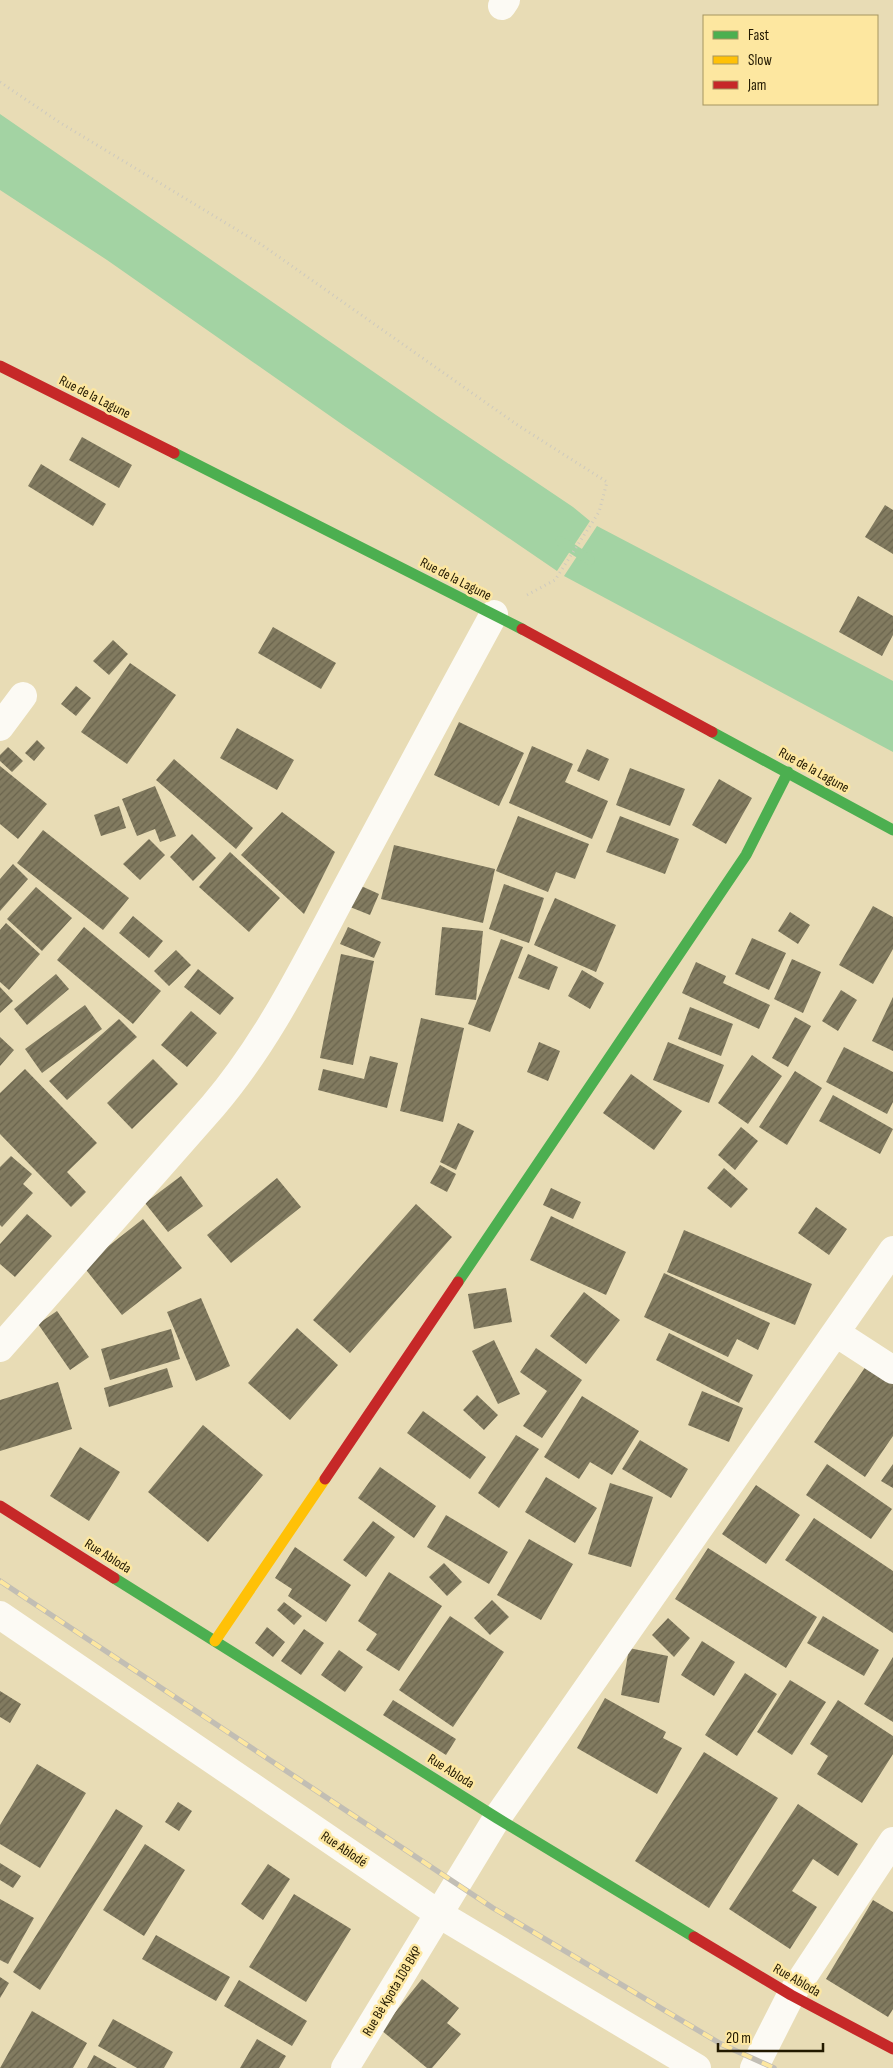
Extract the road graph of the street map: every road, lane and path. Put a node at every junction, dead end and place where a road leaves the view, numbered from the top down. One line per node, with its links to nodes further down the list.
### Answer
1 (0, 82): 3 (path)
2 (0, 366): 4 (street, Rue de la Lagune)
3 (555, 580)
4 (494, 614): 7 (street, Rue de la Lagune); 11 (street)
5 (22, 696): 6 (street)
6 (0, 727)
7 (788, 772): 8 (street, Rue de la Lagune); 15 (street)
8 (893, 830)
9 (893, 1250): 10 (street, Rue Bè Kpota 108 BKP)
10 (836, 1332): 12 (street); 16 (street, Rue Bè Kpota 108 BKP)
11 (0, 1348)
12 (893, 1370)
13 (0, 1506): 15 (street, Rue Abloda)
14 (0, 1615): 18 (street, Rue Ablodé)
15 (215, 1641): 16 (street, Rue Abloda)
16 (497, 1818): 18 (street, Rue Bè Kpota 108 BKP); 19 (street, Rue Abloda)
17 (893, 1841): 19 (street)
18 (439, 1914): 21 (street, Rue Bè Kpota 108 BKP); 22 (street, Rue Ablodé)
19 (791, 1995): 20 (street, Rue Abloda); 23 (street)
20 (893, 2049)
21 (345, 2068)
22 (697, 2068)
23 (754, 2068)

